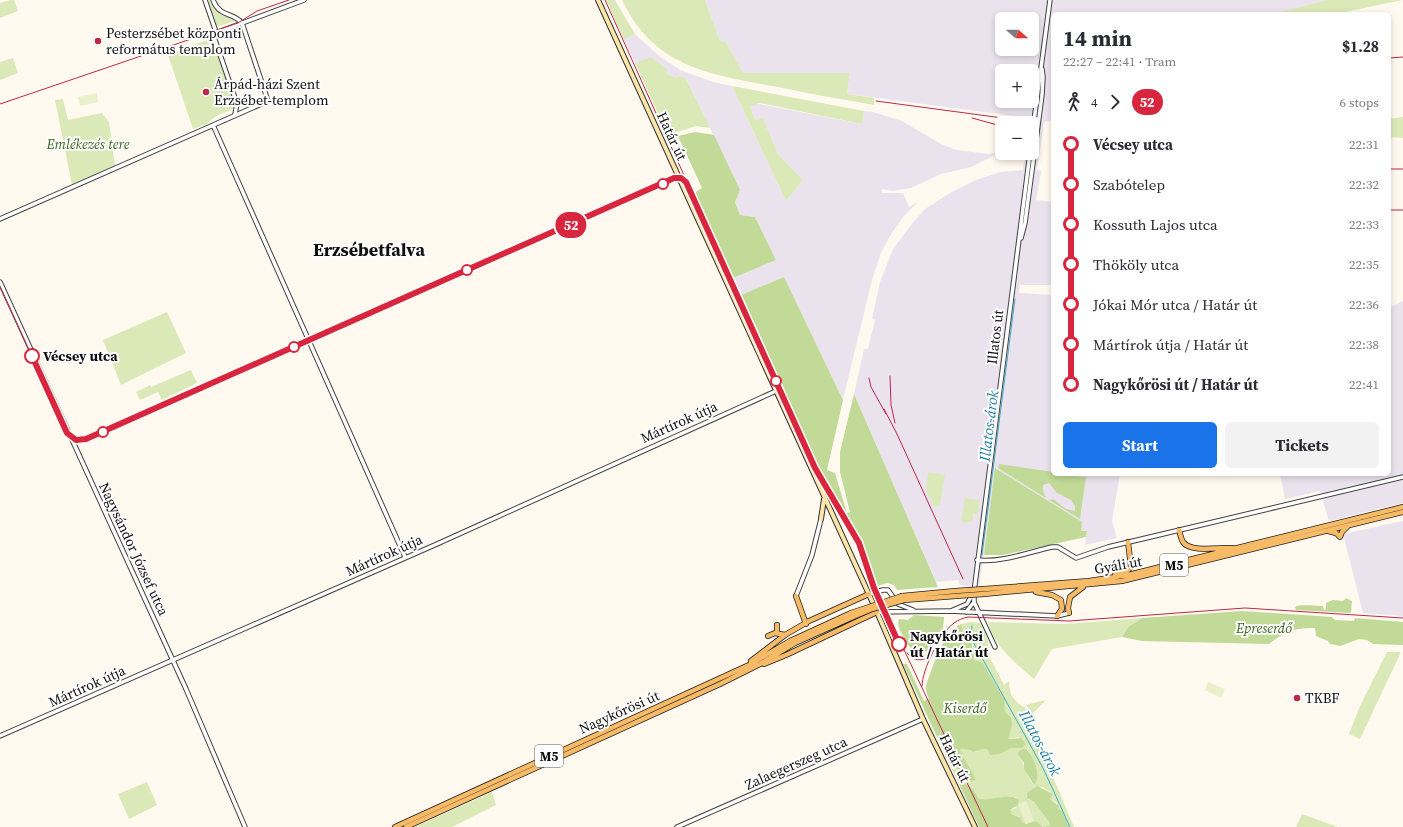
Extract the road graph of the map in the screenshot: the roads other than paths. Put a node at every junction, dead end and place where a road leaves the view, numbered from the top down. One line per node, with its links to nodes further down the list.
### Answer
1 (205, 0): 7 (street)
2 (213, 0): 6 (street)
3 (304, 0): 6 (street)
4 (598, 0): 18 (main road, Határ út)
5 (1050, 0): 8 (street, Illatos út)
6 (242, 23): 7 (street); 10 (street)
7 (214, 34): 9 (street)
8 (1042, 69): 12 (street, Illatos út); 16 (street, Illatos út)
9 (237, 104): 10 (street); 11 (street)
10 (246, 111): 11 (street)
11 (234, 115): 13 (street)
12 (1035, 116)
13 (213, 125): 15 (street); 30 (street)
14 (1029, 160): 16 (street, Illatos út)
15 (0, 219)
16 (1020, 241): 31 (street, Illatos út)
17 (0, 282): 54 (street, Nagysándor József utca)
18 (776, 391): 20 (main road, Határ út); 30 (street, Mártírok útja)
19 (1403, 477): 26 (street, Gyáli út)
20 (824, 499): 22 (main road, Határ út); 24 (main road)
21 (1403, 507): 29 (main road, Gyáli út / M5)
22 (830, 512): 24 (main road); 37 (main road, Határ út)
23 (1403, 512): 25 (main road, Gyáli út / M5)
24 (821, 519): 38 (street)
25 (1349, 525): 27 (main road, Gyáli út / M5); 27 (main road)
26 (1179, 530): 28 (street, Gyáli út); 29 (main road)
27 (1326, 531): 33 (main road, Gyáli út / M5)
28 (1128, 542): 31 (street, Gyáli út); 32 (main road)
29 (1239, 548): 32 (main road, Gyáli út / M5)
30 (405, 557): 54 (street, Mártírok útja)
31 (977, 560): 36 (street, Illatos út)
32 (1109, 578): 34 (main road, Gyáli út / M5)
33 (1087, 586): 35 (main road, Gyáli út / M5); 44 (main road)
34 (984, 591): 35 (main road, Gyáli út / M5); 46 (main road, Gyáli út / M5, bridge)
35 (1028, 591): 47 (main road)
36 (974, 592): 39 (street, Illatos út); 41 (street)
37 (869, 594): 40 (street); 42 (main road, Határ út); 48 (main road)
38 (796, 596): 48 (main road)
39 (974, 602): 43 (street); 45 (street, Illatos út)
40 (916, 611): 41 (street); 42 (street)
41 (950, 611): 43 (street)
42 (877, 612): 55 (main road); 57 (main road, Határ út)
43 (966, 612): 45 (street)
44 (1069, 612): 47 (street)
45 (980, 613): 47 (street); 53 (street, Illatos út)
46 (852, 615): 55 (main road, Nagykőrösi út / M5); 56 (main road, Nagykőrösi út / M5)
47 (1057, 616)
48 (806, 624): 51 (main road)
49 (777, 625): 50 (main road)
50 (777, 633): 51 (main road); 52 (main road)
51 (785, 635): 56 (main road)
52 (768, 636)
53 (995, 647)
54 (172, 660): 58 (street, Mártírok útja); 59 (street, Nagysándor József utca)
55 (760, 664): 61 (main road, Nagykőrösi út / M5)
56 (742, 668): 60 (main road, Nagykőrösi út / M5)
57 (923, 719): 62 (street, Zalaegerszeg utca); 63 (main road, Határ út)
58 (0, 736)
59 (245, 827)
60 (395, 827)
61 (406, 827)
62 (677, 827)
63 (975, 827)

